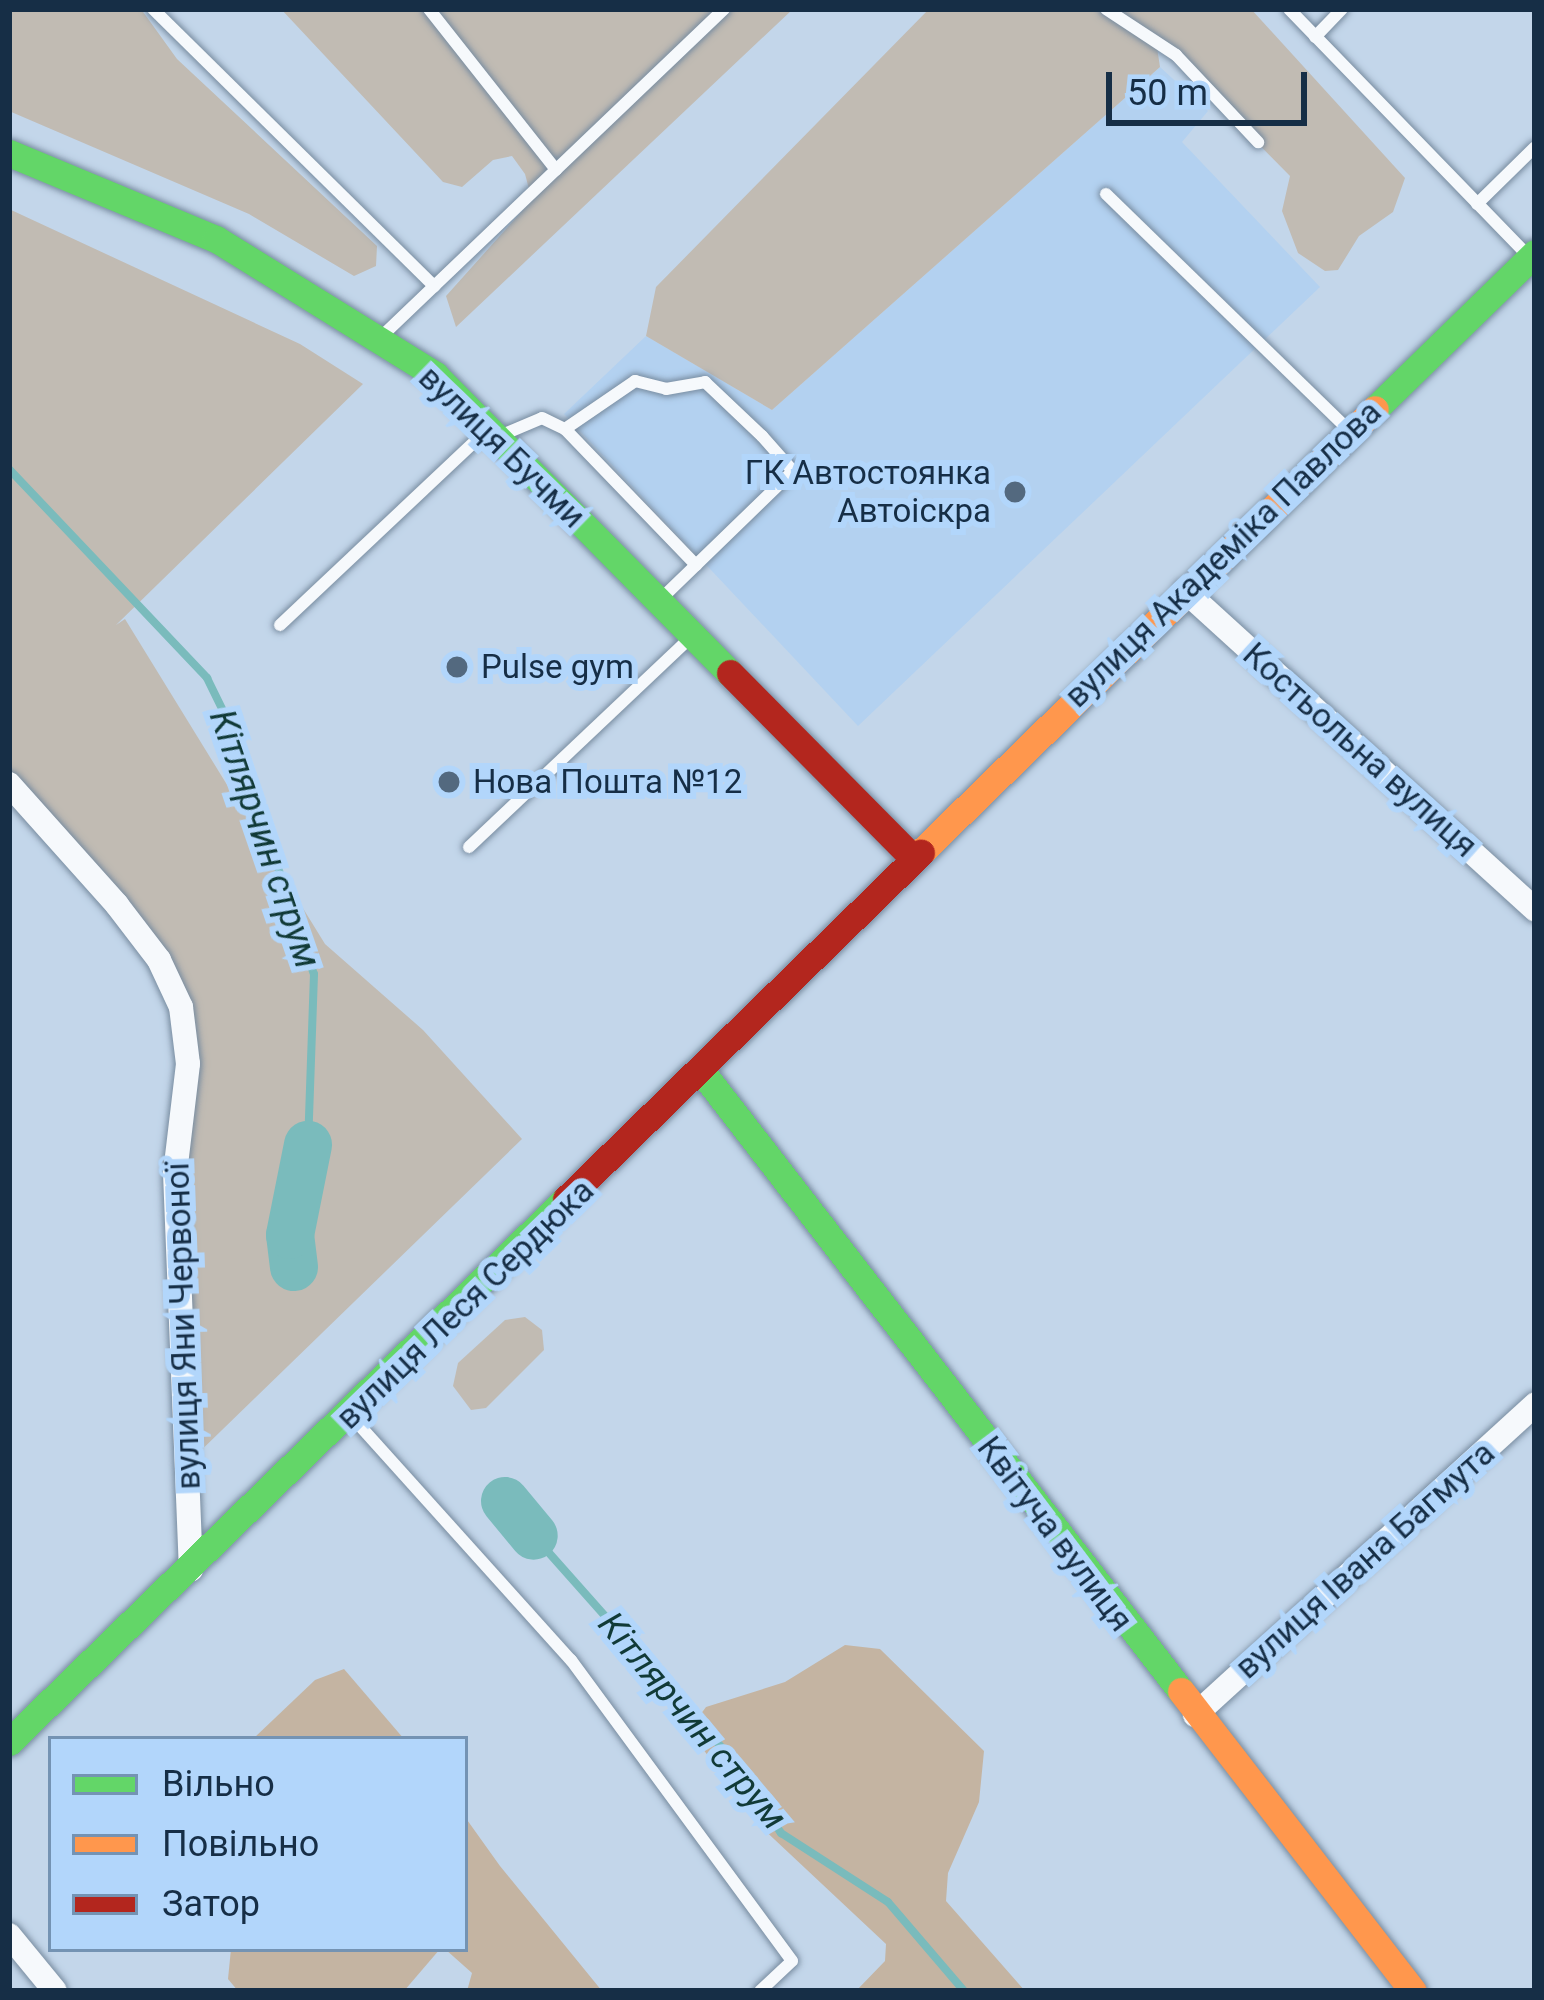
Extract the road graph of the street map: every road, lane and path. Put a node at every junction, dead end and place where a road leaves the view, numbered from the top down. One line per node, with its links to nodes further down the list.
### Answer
1 (153, 9): 15 (lane)
2 (429, 9): 11 (lane)
3 (724, 9): 11 (lane)
4 (1106, 9): 8 (lane)
5 (1289, 9): 7 (lane)
6 (1342, 9): 7 (lane)
7 (1315, 37): 13 (lane)
8 (1258, 142)
9 (1535, 147): 13 (lane)
10 (9, 153): 16 (street, вулиця Бучми)
11 (556, 170): 15 (lane)
12 (1106, 194): 18 (lane)
13 (1478, 203): 14 (lane)
14 (1533, 255): 18 (street, вулиця Академіка Павлова)
15 (434, 286): 16 (lane)
16 (379, 340): 19 (street, вулиця Бучми)
17 (566, 429): 19 (lane); 20 (lane); 20 (lane)
18 (1351, 431): 21 (street, вулиця Академіка Павлова)
19 (492, 433): 22 (street, вулиця Бучми); 23 (lane)
20 (696, 565): 22 (lane)
21 (1185, 591): 27 (street, вулиця Академіка Павлова); 28 (street, Костьольна вулиця)
22 (658, 602): 24 (street, вулиця Бучми)
23 (280, 626)
24 (692, 636): 26 (lane); 27 (street, вулиця Бучми)
25 (9, 784): 32 (street, вулиця Яни Червоної)
26 (469, 848)
27 (911, 856): 29 (street, вулиця Леся Сердюка)
28 (1535, 909)
29 (702, 1072): 31 (street, вулиця Леся Сердюка); 33 (street, Квітуча вулиця)
30 (1535, 1404): 33 (street, вулиця Івана Багмута)
31 (350, 1415): 32 (street, вулиця Леся Сердюка); 37 (lane)
32 (191, 1570): 34 (street, вулиця Леся Сердюка)
33 (1195, 1715): 38 (street, Квітуча вулиця)
34 (9, 1742)
35 (9, 1935): 36 (street)
36 (55, 1991)
37 (760, 1991)
38 (1413, 1991)

